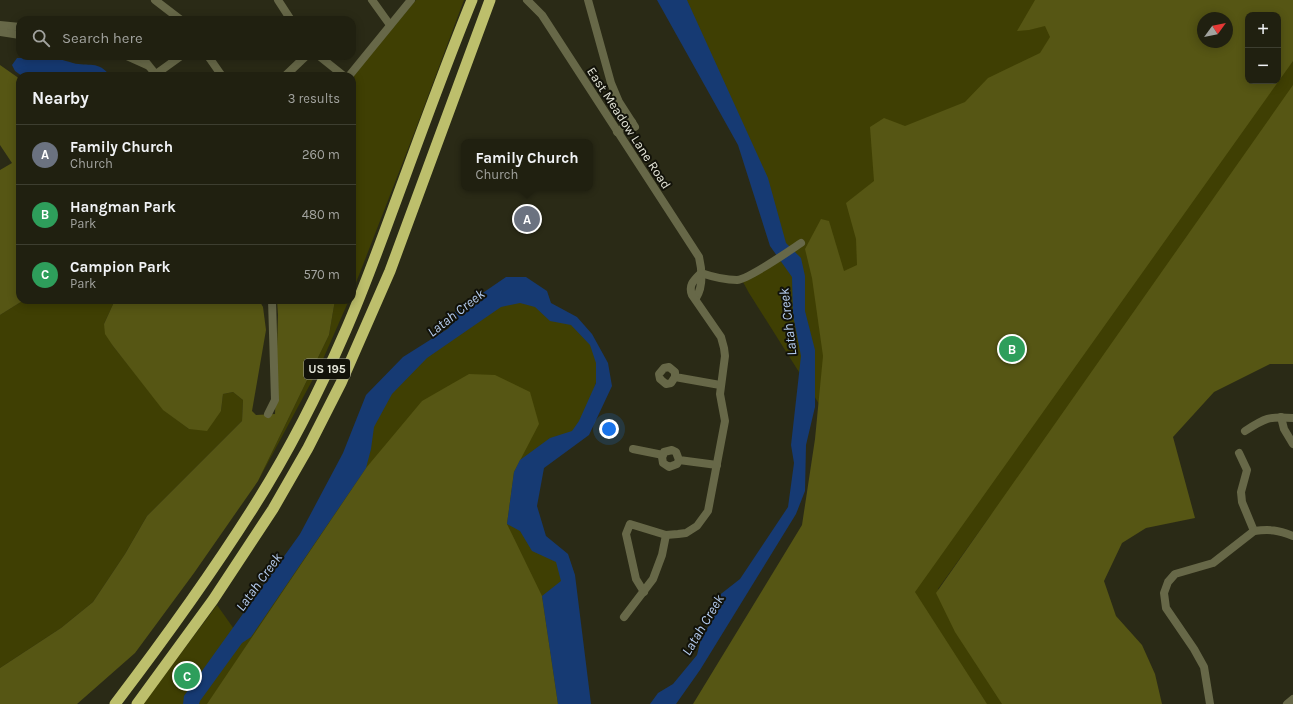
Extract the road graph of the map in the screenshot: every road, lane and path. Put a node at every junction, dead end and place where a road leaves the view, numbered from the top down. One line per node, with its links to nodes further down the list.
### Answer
1 (155, 0): 9 (street)
2 (278, 0): 10 (street)
3 (372, 0): 12 (street)
4 (411, 0): 12 (street)
5 (472, 0): 51 (highway, US 195)
6 (490, 0): 52 (highway, US 195)
7 (527, 0): 29 (street, East Meadow Lane Road)
8 (588, 0): 29 (street)
9 (176, 16)
10 (289, 16)
11 (0, 25): 13 (street)
12 (390, 25): 28 (street)
13 (16, 27)
14 (0, 32): 15 (street)
15 (16, 34)
16 (135, 60): 22 (street)
17 (144, 60): 22 (street)
18 (176, 60): 24 (street)
19 (211, 60): 25 (street)
20 (302, 60): 26 (street)
21 (324, 60): 27 (street)
22 (148, 66): 23 (street)
23 (153, 72)
24 (160, 72)
25 (219, 72)
26 (289, 72)
27 (339, 72)
28 (352, 72)
29 (616, 129): 31 (street, East Meadow Lane Road)
30 (801, 243): 31 (street)
31 (701, 273): 34 (street)
32 (272, 304): 35 (street)
33 (675, 377): 34 (street)
34 (720, 385): 44 (street)
35 (268, 414)
36 (1281, 417): 37 (street); 38 (street); 39 (street)
37 (1293, 418)
38 (1245, 431)
39 (1293, 444)
40 (633, 449): 42 (street)
41 (1239, 453): 45 (street)
42 (662, 456): 43 (street); 43 (street)
43 (679, 460): 44 (street)
44 (717, 465): 46 (street)
45 (1254, 531): 47 (street); 53 (street)
46 (666, 536): 48 (street); 48 (street)
47 (1293, 536)
48 (644, 592): 49 (street)
49 (624, 617)
50 (1293, 700): 54 (street)
51 (115, 704)
52 (138, 704)
53 (1210, 704)
54 (1287, 704)

